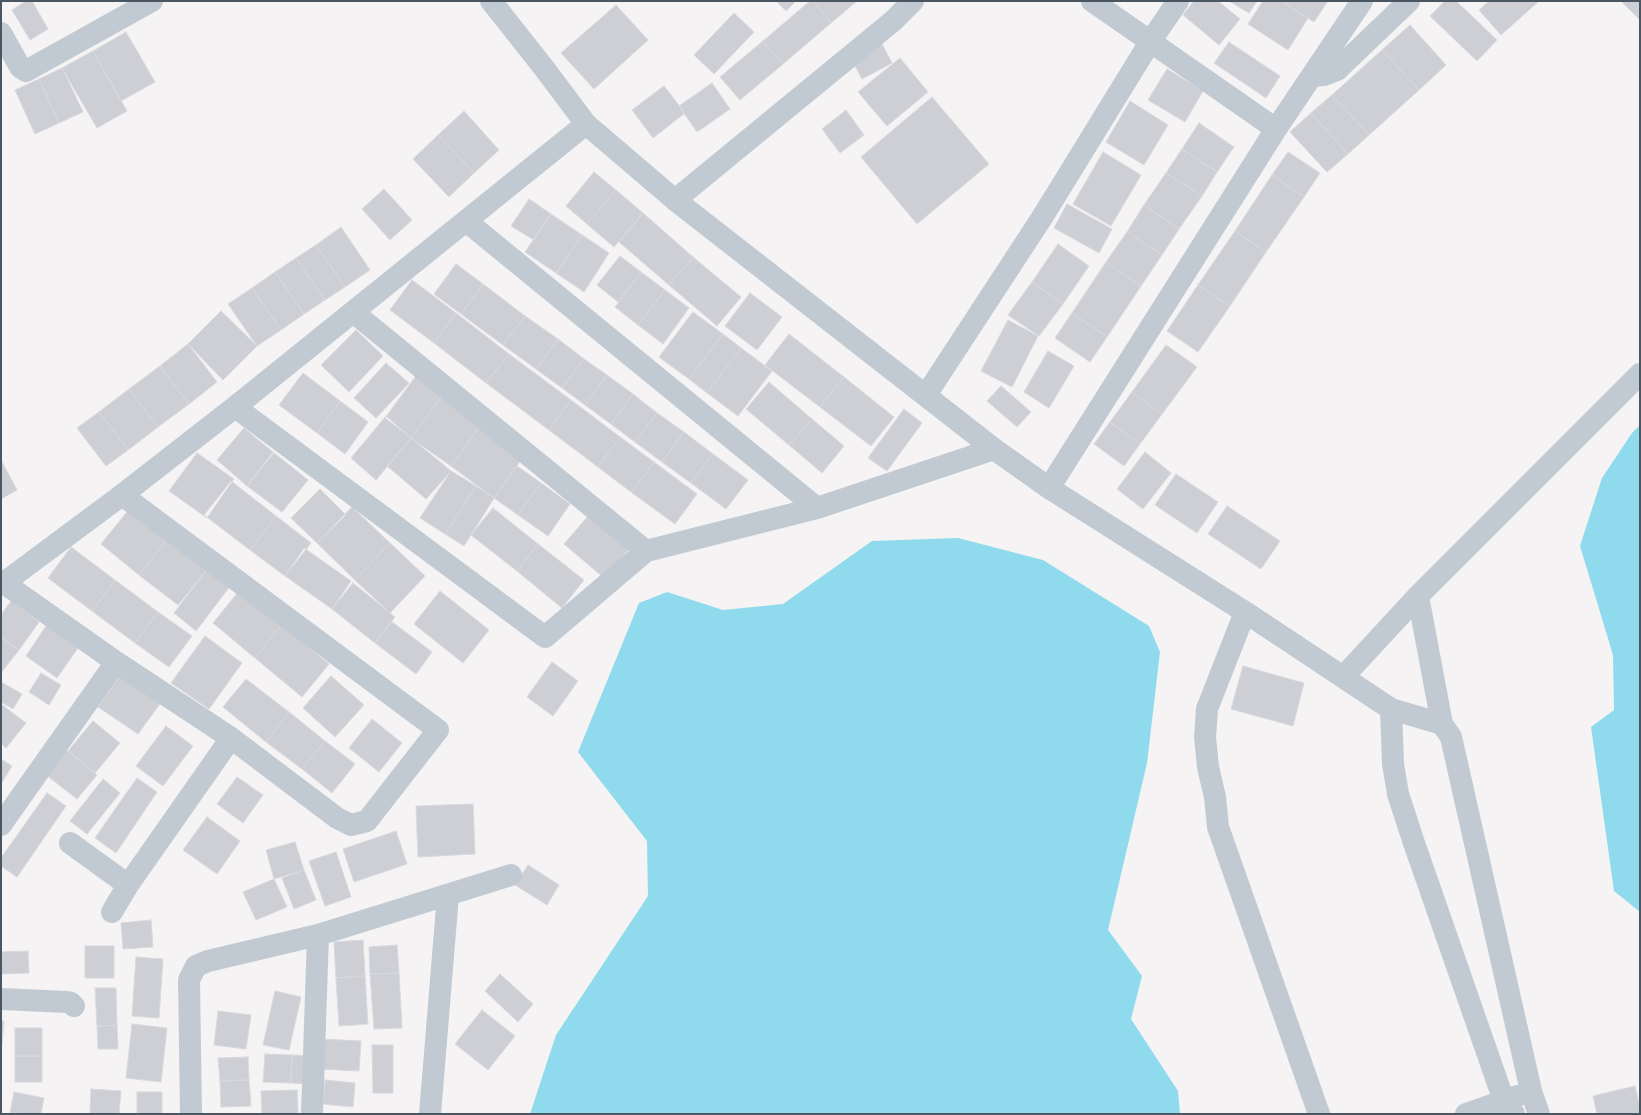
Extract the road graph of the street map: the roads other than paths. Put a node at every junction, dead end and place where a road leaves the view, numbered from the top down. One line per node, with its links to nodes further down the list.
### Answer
1 (152, 1): 8 (street)
2 (491, 1): 11 (street)
3 (913, 1): 13 (street)
4 (1092, 1): 9 (street)
5 (1178, 1): 9 (street)
6 (1362, 1): 10 (street)
7 (1409, 1): 10 (street)
8 (1, 33)
9 (1150, 42): 12 (street); 17 (street)
10 (1312, 76): 12 (street)
11 (586, 124): 13 (street); 14 (street)
12 (1276, 129): 20 (street)
13 (675, 200): 17 (street)
14 (466, 221): 15 (street); 22 (street)
15 (353, 312): 18 (street); 23 (street)
16 (1640, 374): 25 (street)
17 (926, 395): 19 (street)
18 (234, 407): 21 (street); 23 (street)
19 (994, 449): 20 (street); 22 (street)
20 (1049, 488): 26 (street)
21 (122, 495): 24 (street); 31 (street)
22 (818, 508): 23 (street)
23 (646, 551)
24 (2, 582): 27 (street)
25 (1418, 596): 28 (street); 30 (street)
26 (1245, 612): 28 (street); 46 (street)
27 (116, 662): 31 (street); 32 (street)
28 (1344, 676): 29 (street)
29 (1391, 709): 30 (street); 42 (street)
30 (1442, 724): 41 (street)
31 (231, 738): 35 (street)
32 (1, 825)
33 (70, 844): 35 (street)
34 (511, 875): 36 (street)
35 (128, 885): 37 (street)
36 (448, 894): 38 (street); 45 (street)
37 (112, 912)
38 (318, 935): 43 (street); 44 (street)
39 (1, 999): 40 (street)
40 (74, 1006)
41 (1531, 1091): 42 (street); 48 (street)
42 (1509, 1108): 47 (street)
43 (191, 1114)
44 (312, 1114)
45 (430, 1114)
46 (1319, 1114)
47 (1466, 1114)
48 (1539, 1114)

